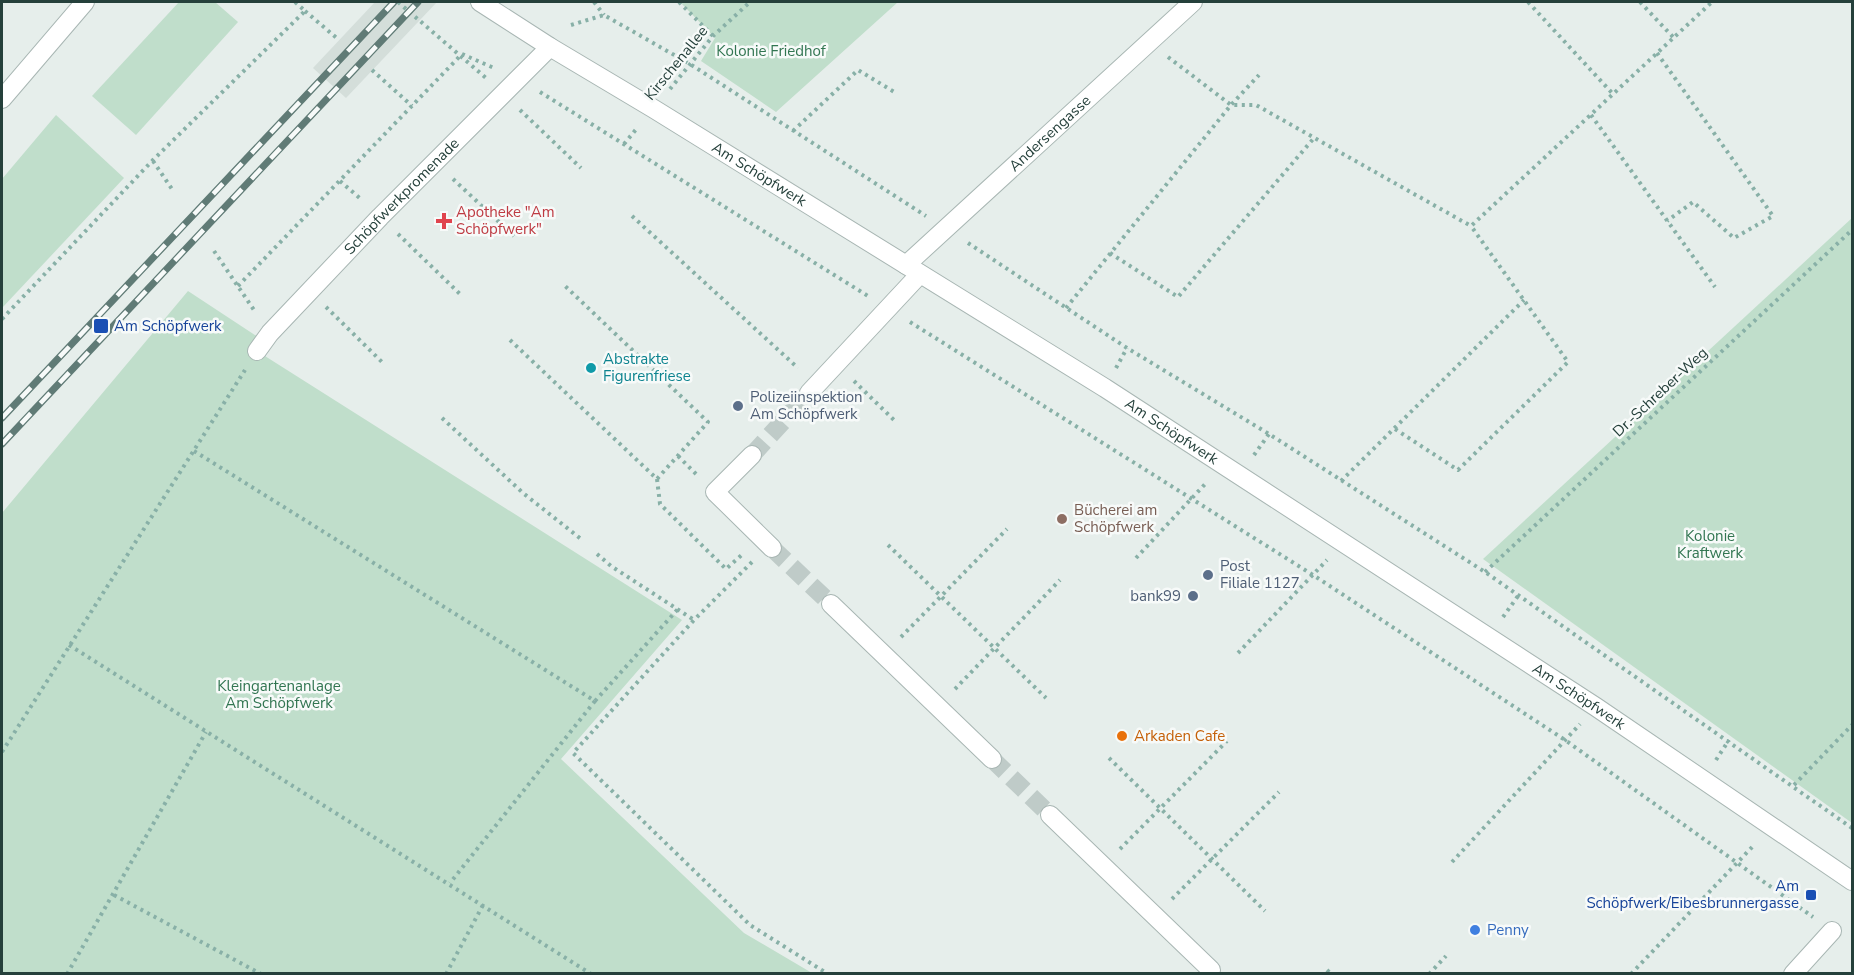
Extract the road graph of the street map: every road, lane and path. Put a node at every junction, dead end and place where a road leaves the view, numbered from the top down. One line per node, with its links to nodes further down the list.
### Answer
1 (85, 2): 28 (street)
2 (295, 2): 12 (path)
3 (398, 2): 21 (path)
4 (480, 2): 19 (street, Am Schöpfwerk)
5 (594, 2): 13 (path)
6 (679, 2): 15 (path)
7 (750, 2): 15 (path, Kirschenallee)
8 (1193, 2): 18 (street, Andersengasse)
9 (1528, 2): 27 (path)
10 (1640, 2): 16 (path)
11 (1712, 2): 16 (path)
12 (305, 11): 17 (path); 36 (path)
13 (604, 15): 14 (path); 22 (path)
14 (571, 25)
15 (713, 36): 22 (path, Kirschenallee)
16 (1673, 38): 20 (path)
17 (339, 40)
18 (1149, 42): 29 (path); 43 (street, Andersengasse)
19 (550, 47): 25 (street, Schöpfwerkpromenade); 31 (street, Am Schöpfwerk)
20 (1657, 53): 27 (path); 41 (path)
21 (462, 54): 25 (path); 30 (path)
22 (690, 64): 31 (path, Kirschenallee); 33 (path)
23 (372, 70): 30 (path)
24 (1259, 75): 29 (path)
25 (518, 78): 35 (path); 37 (street, Schöpfwerkpromenade)
26 (896, 93): 33 (path)
27 (1613, 94): 32 (path)
28 (2, 99)
29 (1231, 105): 34 (path); 47 (path)
30 (412, 106): 46 (path)
31 (654, 109): 35 (path, Kirschenallee); 48 (street, Am Schöpfwerk)
32 (1591, 115): 41 (path); 42 (path)
33 (794, 131): 43 (path)
34 (1314, 138): 42 (path); 47 (path)
35 (624, 144): 54 (path)
36 (153, 160): 38 (path); 56 (path)
37 (435, 162): 40 (street, Schöpfwerkpromenade); 45 (path)
38 (174, 192)
39 (632, 216): 61 (path)
40 (380, 217): 51 (street, Schöpfwerkpromenade); 52 (path)
41 (1667, 221): 50 (path)
42 (1471, 226): 53 (path)
43 (946, 228): 48 (street, Andersengasse); 55 (path)
44 (1852, 230): 78 (path, Dr.-Schreber-Weg)
45 (514, 236)
46 (214, 251)
47 (1110, 253): 55 (path)
48 (913, 269): 54 (street, Andersengasse); 67 (street, Am Schöpfwerk)
49 (564, 285): 68 (path)
50 (1715, 286)
51 (310, 292): 58 (street, Schöpfwerkpromenade); 59 (path)
52 (461, 295)
53 (1524, 300): 64 (path); 64 (path)
54 (888, 308): 60 (street, Andersengasse); 70 (path)
55 (1066, 308): 69 (path)
56 (2, 319)
57 (510, 340): 68 (path)
58 (256, 351): 65 (path)
59 (383, 363)
60 (836, 363): 61 (street, Andersengasse); 63 (path)
61 (813, 389)
62 (442, 418): 72 (path)
63 (896, 422)
64 (1395, 429): 69 (path)
65 (194, 451): 85 (path); 90 (path)
66 (752, 454): 73 (street)
67 (1223, 465): 70 (path); 74 (street, Am Schöpfwerk)
68 (657, 478): 73 (path)
69 (1341, 481): 78 (path)
70 (1192, 498): 77 (path); 79 (path)
71 (1008, 529): 81 (path)
72 (582, 539)
73 (767, 543): 84 (path)
74 (1344, 543): 79 (path); 92 (street, Am Schöpfwerk)
75 (888, 545): 81 (path)
76 (597, 554): 83 (path)
77 (1136, 558)
78 (1485, 572): 100 (path)
79 (1313, 575): 87 (path); 95 (path)
80 (1060, 580): 86 (path)
81 (941, 596): 86 (path); 88 (path)
82 (831, 604): 88 (street)
83 (678, 609): 84 (path); 90 (path)
84 (694, 620): 123 (path)
85 (69, 645): 94 (path); 97 (path)
86 (994, 648): 89 (path); 91 (path)
87 (1238, 653)
88 (883, 655): 91 (street)
89 (1046, 698)
90 (595, 701): 111 (path)
91 (938, 707): 99 (street)
92 (1596, 707): 95 (path); 104 (street, Am Schöpfwerk)
93 (1852, 725): 100 (path)
94 (206, 732): 111 (path); 112 (path)
95 (1565, 740): 107 (path); 108 (path)
96 (1227, 741): 102 (path)
97 (2, 752)
98 (1109, 758): 102 (path)
99 (992, 759)
100 (1794, 785): 105 (path)
101 (1279, 792): 106 (path)
102 (1160, 808): 106 (path); 109 (path)
103 (1050, 815): 109 (street)
104 (1772, 826): 108 (path); 110 (street, Am Schöpfwerk)
105 (1852, 828)
106 (1212, 859): 114 (path); 115 (path)
107 (1452, 862)
108 (1737, 862): 116 (path); 125 (path)
109 (1103, 866): 115 (street)
110 (1852, 881)
111 (450, 883): 113 (path)
112 (114, 895): 119 (path); 120 (path)
113 (483, 905): 121 (path); 122 (path)
114 (1265, 911)
115 (1155, 916): 118 (street)
116 (1832, 931): 126 (street)
117 (1446, 956): 124 (path)
118 (1211, 970)
119 (67, 974)
120 (261, 974)
121 (446, 974)
122 (591, 974)
123 (828, 974)
124 (1429, 974)
125 (1630, 974)
126 (1793, 974)

